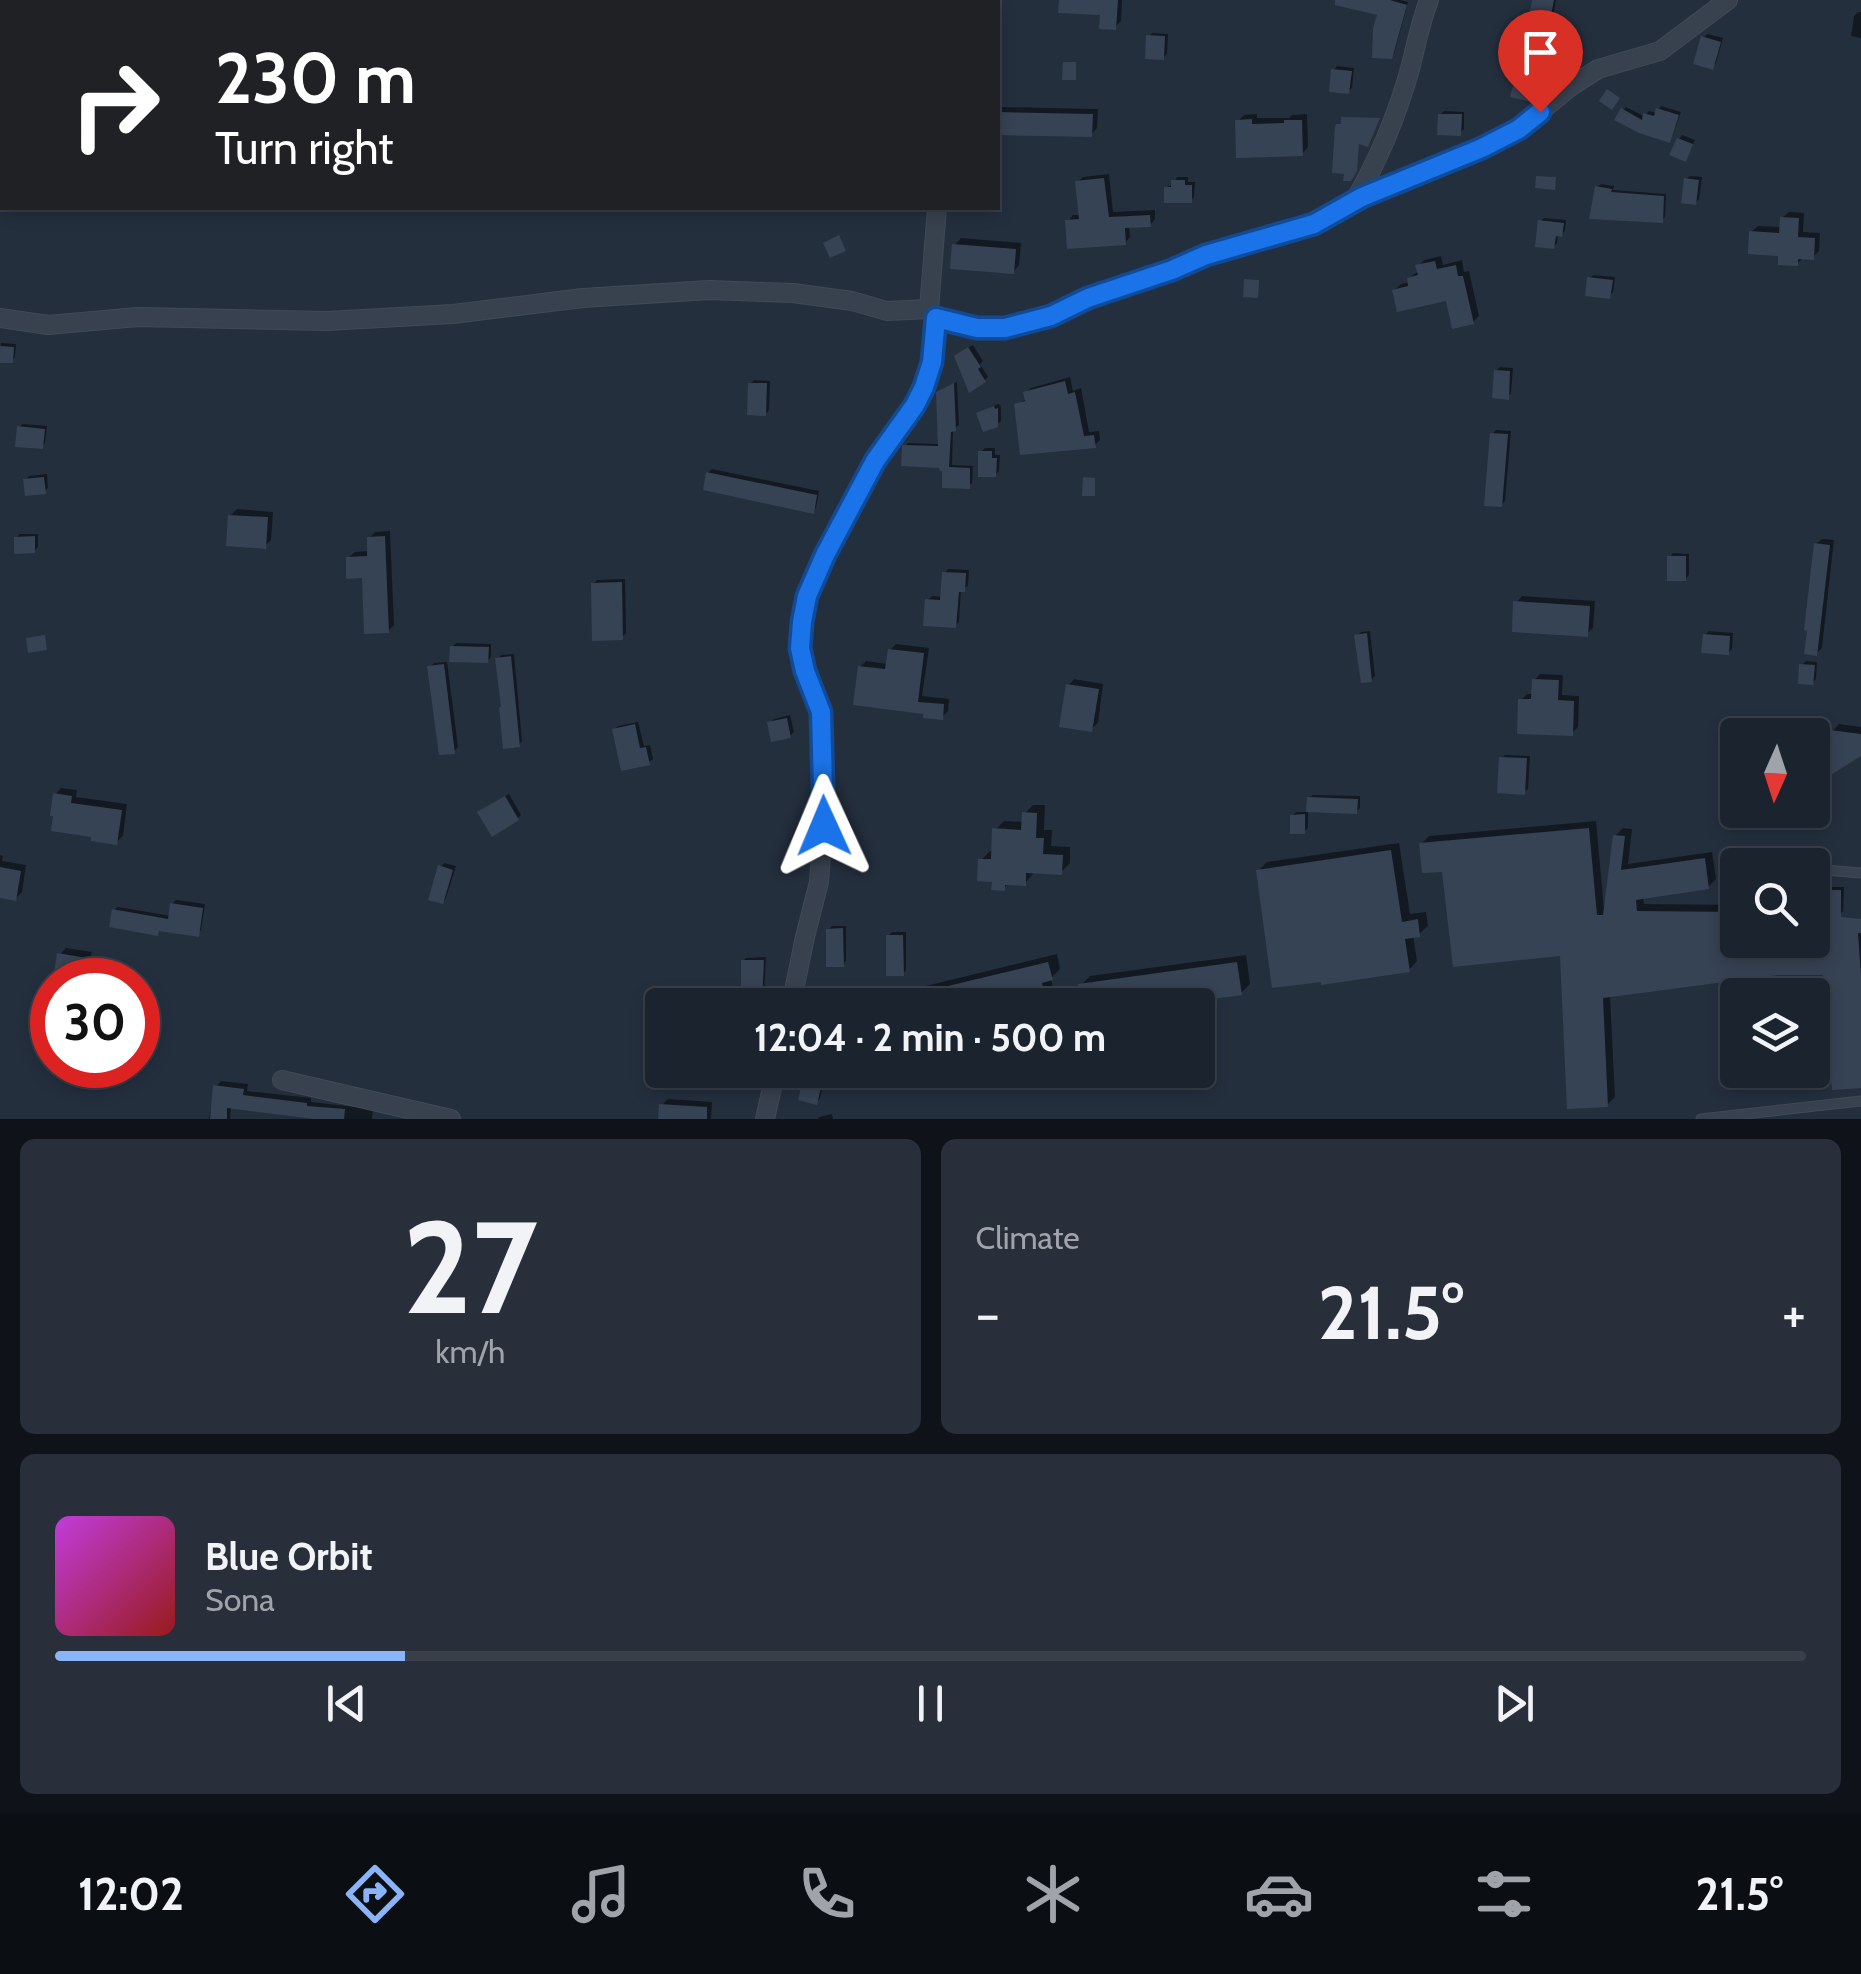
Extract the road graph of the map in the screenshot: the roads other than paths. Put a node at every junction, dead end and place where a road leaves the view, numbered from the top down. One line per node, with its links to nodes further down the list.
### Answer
1 (1428, 0): 3 (street)
2 (1728, 0): 3 (street)
3 (1355, 200): 5 (street)
4 (937, 210): 5 (street)
5 (933, 314): 6 (street); 9 (street)
6 (0, 318)
7 (1830, 870): 8 (lane)
8 (1861, 873)
9 (795, 988)
10 (282, 1080): 13 (street)
11 (772, 1088): 14 (street)
12 (1861, 1101): 15 (lane)
13 (451, 1119)
14 (765, 1119)
15 (1701, 1119)

